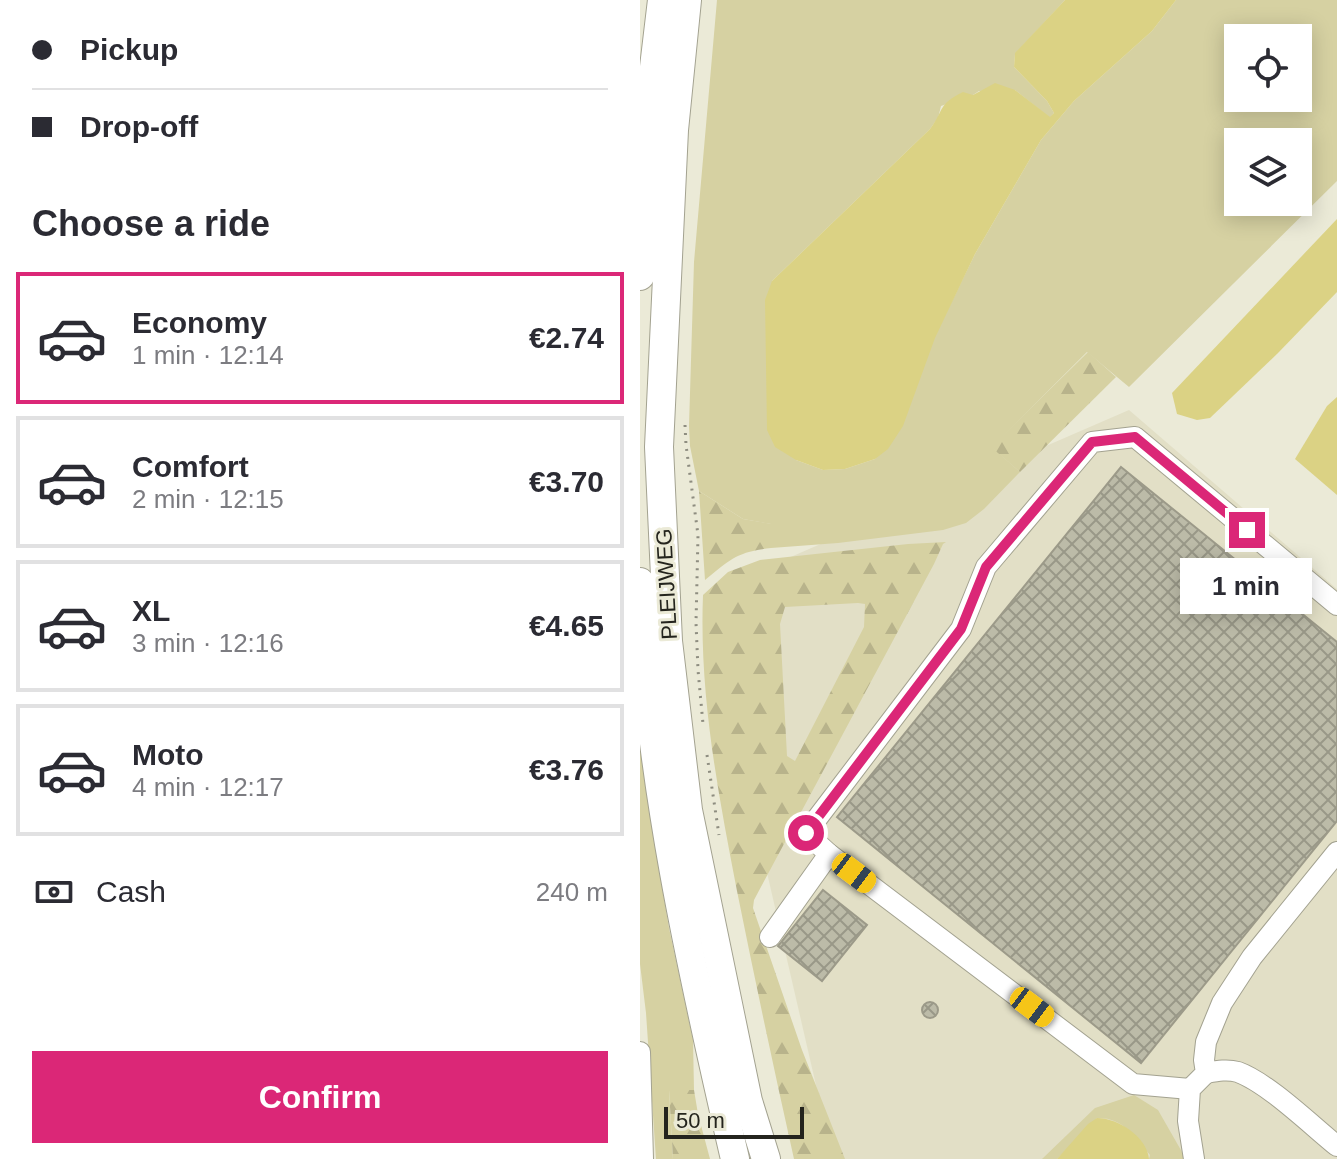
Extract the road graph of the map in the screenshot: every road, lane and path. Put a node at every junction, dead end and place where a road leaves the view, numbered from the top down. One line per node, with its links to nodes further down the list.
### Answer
1 (662, 0): 3 (highway)
2 (687, 0): 19 (highway, PLEIJWEG)
3 (640, 276)
4 (685, 423): 7 (path, PLEIJWEG)
5 (640, 582): 18 (highway, PLEIJWEG)
6 (1337, 605): 10 (street)
7 (704, 731)
8 (705, 746): 9 (path)
9 (719, 838)
10 (829, 854): 12 (street); 15 (street)
11 (1335, 858): 14 (street)
12 (770, 937)
13 (640, 1052): 17 (street)
14 (1206, 1073): 15 (street); 16 (street)
15 (1190, 1089): 20 (street)
16 (1337, 1146)
17 (643, 1159)
18 (735, 1159)
19 (766, 1159)
20 (1194, 1159)

